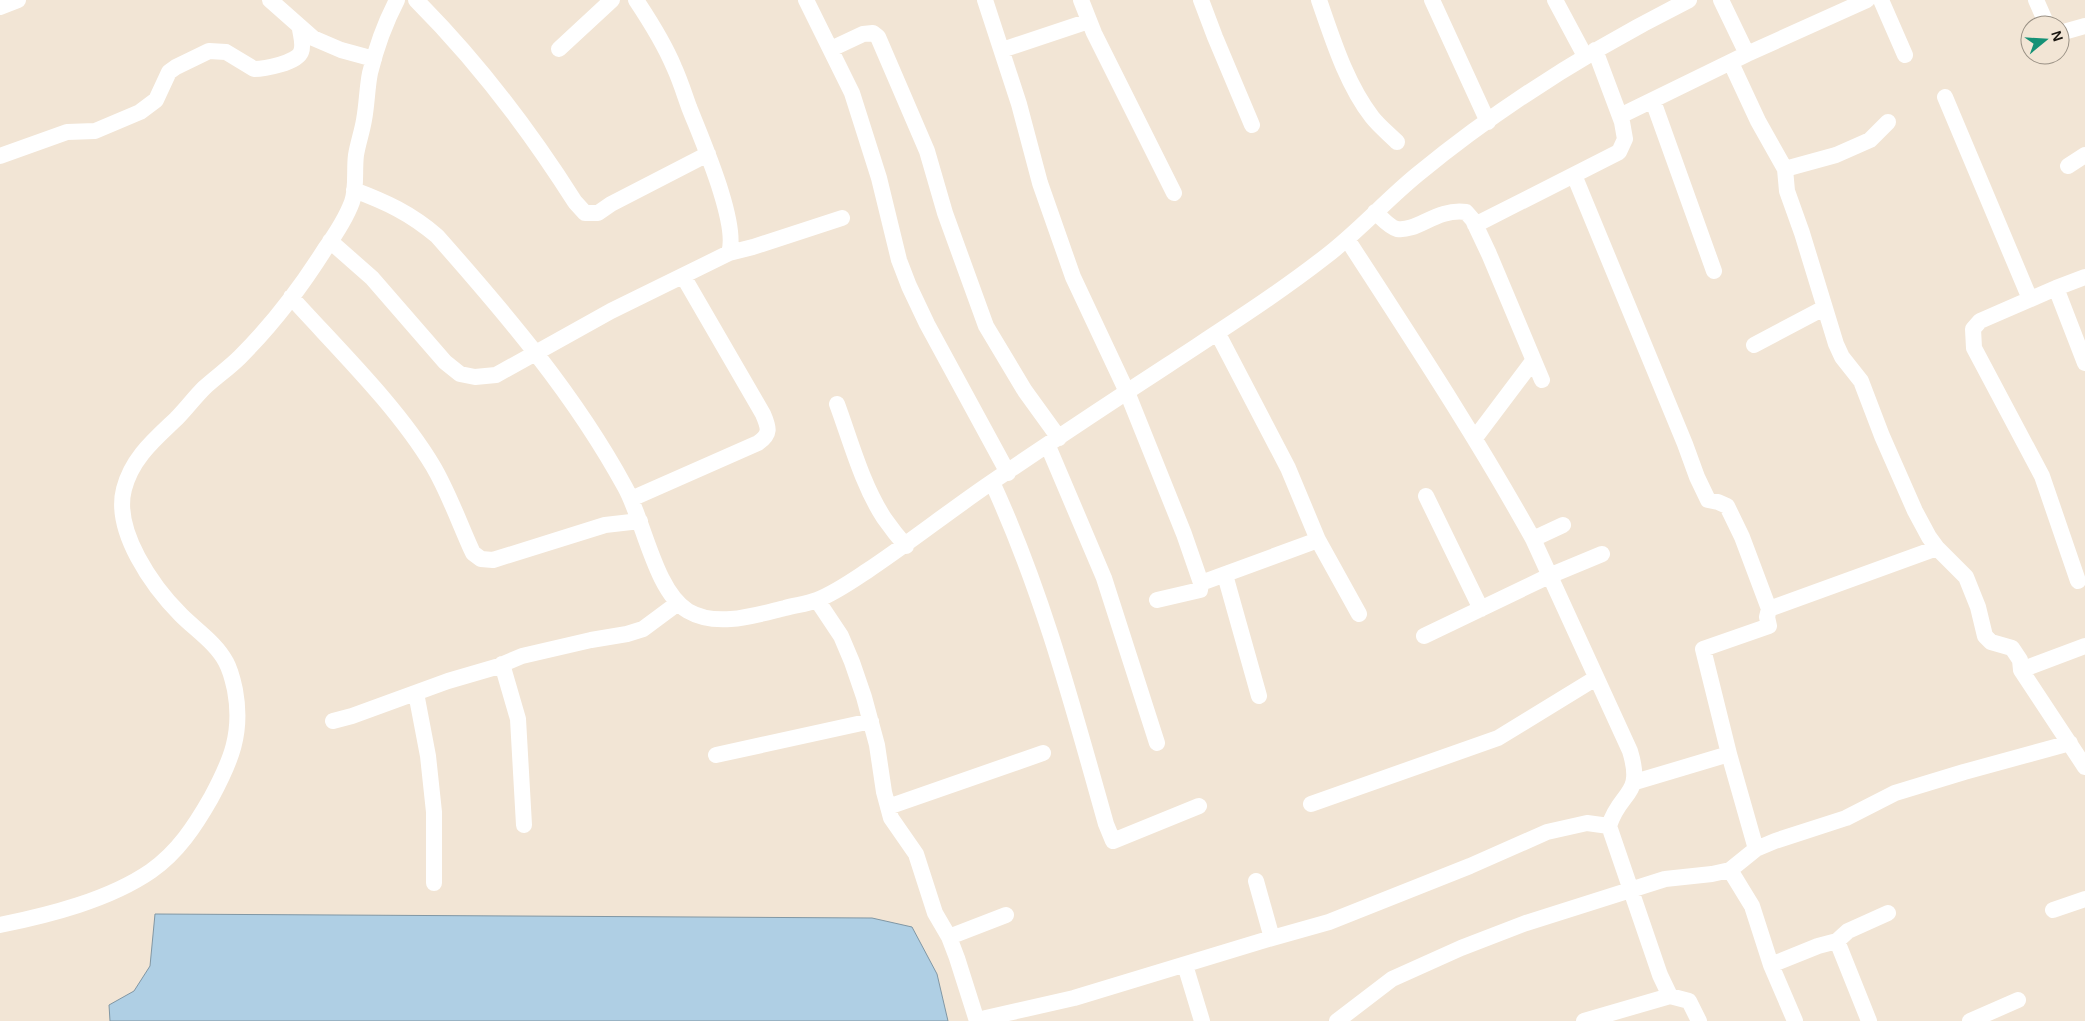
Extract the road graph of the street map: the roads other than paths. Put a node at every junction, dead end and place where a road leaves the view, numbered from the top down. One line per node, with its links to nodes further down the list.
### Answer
1 (18, 0): 20 (street)
2 (270, 0): 24 (street)
3 (397, 0): 32 (street)
4 (416, 0): 41 (street)
5 (612, 0): 26 (street)
6 (636, 0): 41 (street)
7 (806, 0): 27 (street)
8 (985, 0): 28 (street)
9 (1081, 0): 22 (street)
10 (1201, 0): 39 (street)
11 (1319, 0): 40 (street)
12 (1432, 0): 37 (street)
13 (1555, 0): 29 (street)
14 (1689, 0): 19 (street)
15 (1721, 0): 30 (street)
16 (1867, 0): 30 (street)
17 (1881, 0): 31 (street)
18 (2036, 0): 21 (street)
19 (1662, 6): 29 (street)
20 (0, 7)
21 (2043, 15)
22 (1089, 21): 28 (street); 48 (street)
23 (2085, 26): 25 (street)
24 (300, 28): 32 (street); 43 (street)
25 (2070, 30)
26 (559, 49)
27 (831, 49): 71 (street); 72 (street)
28 (1002, 50): 68 (street)
29 (1590, 53): 36 (street); 37 (street)
30 (1747, 54): 33 (street)
31 (1905, 55)
32 (374, 60): 47 (street)
33 (1731, 63): 35 (street); 45 (street)
34 (1945, 97): 60 (street)
35 (1653, 101): 36 (street); 55 (street)
36 (1620, 116): 46 (street)
37 (1488, 122): 49 (street)
38 (1888, 122): 45 (street)
39 (1252, 125)
40 (1397, 142)
41 (708, 154): 54 (street)
42 (2085, 155): 44 (street)
43 (0, 156)
44 (2068, 166)
45 (1785, 169): 61 (street)
46 (1574, 174): 51 (street); 91 (street)
47 (354, 190): 53 (street); 64 (street)
48 (1174, 193)
49 (1375, 212): 51 (street); 52 (street)
50 (842, 218): 54 (street)
51 (1475, 225): 65 (street)
52 (1347, 239): 62 (street); 70 (street)
53 (330, 241): 59 (street); 64 (street)
54 (729, 253): 56 (street)
55 (1714, 271)
56 (682, 276): 64 (street); 75 (street)
57 (2085, 277): 58 (street)
58 (2056, 288): 60 (street); 66 (street)
59 (291, 297): 76 (street); 123 (street)
60 (2030, 299): 85 (street)
61 (1824, 308): 63 (street); 81 (street)
62 (1218, 334): 68 (street); 79 (street)
63 (1754, 345)
64 (536, 352): 75 (street)
65 (1533, 361): 67 (street); 70 (street)
66 (2085, 363)
67 (1542, 380)
68 (1127, 392): 71 (street); 86 (street)
69 (837, 404): 80 (street)
70 (1475, 438): 78 (street)
71 (1053, 442): 72 (street); 103 (street)
72 (1008, 473): 73 (street)
73 (992, 482): 80 (street); 110 (street)
74 (1426, 496): 90 (street)
75 (631, 499): 76 (street)
76 (640, 521): 89 (street)
77 (1563, 525): 78 (street)
78 (1533, 539): 84 (street)
79 (1318, 540): 83 (street); 92 (street)
80 (906, 546): 87 (street)
81 (1937, 548): 91 (street); 96 (street)
82 (1602, 554): 84 (street)
83 (1225, 575): 86 (street); 99 (street)
84 (1549, 576): 90 (street); 97 (street)
85 (2078, 581)
86 (1201, 584): 88 (street)
87 (817, 600): 89 (street); 101 (street)
88 (1157, 600)
89 (678, 603): 95 (street)
90 (1481, 609): 93 (street)
91 (1769, 609): 105 (street)
92 (1359, 614)
93 (1424, 636)
94 (2085, 646): 96 (street)
95 (502, 664): 98 (street); 112 (street)
96 (2021, 670): 102 (street)
97 (1596, 678): 108 (street); 109 (street)
98 (416, 693): 100 (street); 117 (street)
99 (1259, 696)
100 (333, 721)
101 (870, 721): 106 (street); 111 (street)
102 (2070, 743): 107 (street); 114 (street)
103 (1157, 744)
104 (1043, 752): 111 (street)
105 (1729, 754): 108 (street); 114 (street)
106 (716, 755)
107 (2085, 766)
108 (1635, 782): 113 (street)
109 (1310, 804)
110 (1199, 806)
111 (888, 807): 124 (street)
112 (524, 825)
113 (1608, 826): 118 (street); 125 (street)
114 (1756, 849): 115 (street)
115 (1730, 870): 118 (street); 128 (street)
116 (1256, 882): 125 (street)
117 (434, 883)
118 (1630, 890): 129 (street); 133 (street)
119 (2085, 899): 120 (street)
120 (2053, 910)
121 (1888, 913): 126 (street)
122 (1006, 915): 124 (street)
123 (0, 925)
124 (949, 937): 131 (street)
125 (1272, 938): 127 (street)
126 (1837, 941): 128 (street); 137 (street)
127 (1186, 965): 131 (street); 132 (street)
128 (1771, 965): 136 (street)
129 (1670, 996): 134 (street); 135 (street)
130 (2018, 1000): 138 (street)
131 (977, 1020)
132 (1202, 1021)
133 (1337, 1021)
134 (1584, 1021)
135 (1699, 1021)
136 (1795, 1021)
137 (1869, 1021)
138 (1970, 1021)

